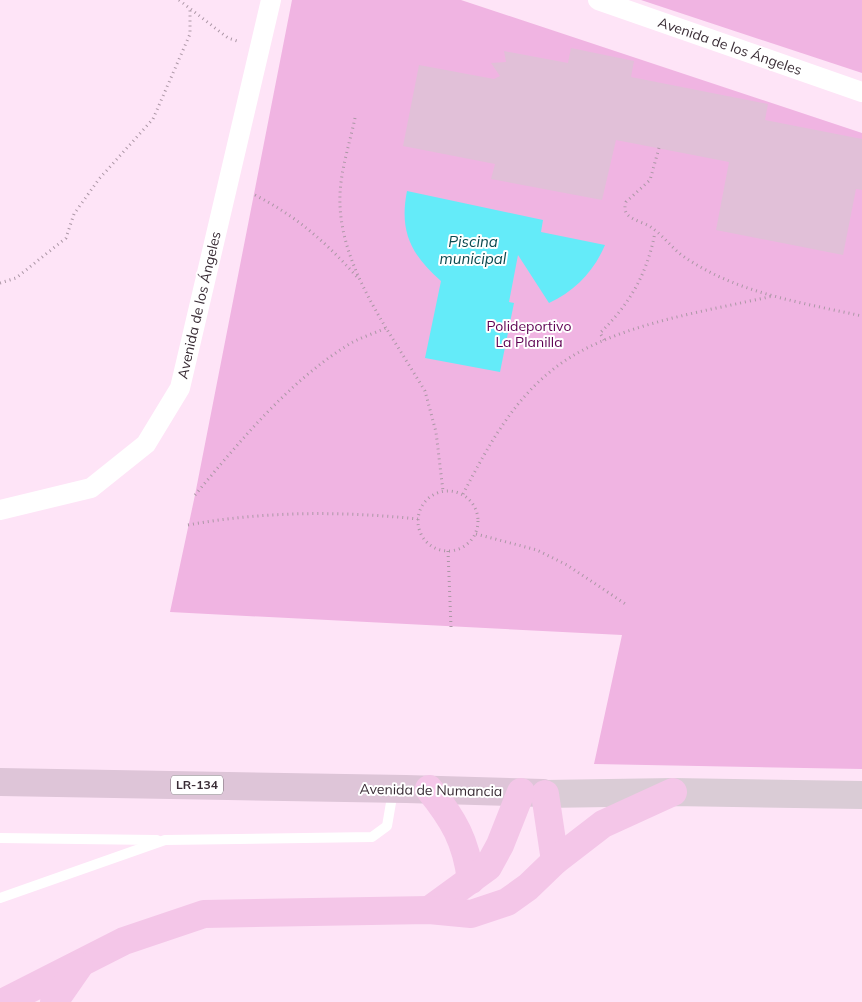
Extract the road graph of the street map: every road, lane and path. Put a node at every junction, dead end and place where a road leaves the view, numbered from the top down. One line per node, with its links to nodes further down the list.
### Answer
1 (179, 0): 4 (path)
2 (271, 0): 5 (street, Avenida de los Ángeles)
3 (598, 0): 6 (street, Avenida de los Ángeles)
4 (190, 8): 5 (path); 12 (path)
5 (260, 50): 20 (street, Avenida de los Ángeles)
6 (862, 92)
7 (355, 118): 11 (path)
8 (659, 148): 10 (path)
9 (255, 195): 11 (path)
10 (656, 231): 13 (path); 16 (path)
11 (360, 281): 15 (path)
12 (0, 283)
13 (773, 296): 14 (path); 16 (path)
14 (862, 316)
15 (386, 328): 17 (path); 19 (path)
16 (604, 340): 18 (path)
17 (443, 491): 18 (path); 21 (path)
18 (463, 494): 23 (path)
19 (195, 495)
20 (0, 510)
21 (418, 519): 22 (path); 24 (path)
22 (188, 526)
23 (476, 534): 24 (path); 25 (path)
24 (448, 551): 26 (path)
25 (628, 605)
26 (451, 627)
27 (0, 782): 28 (main road, Avenida de Numancia / LR-134)
28 (394, 789): 29 (main road, Avenida de Numancia / LR-134); 34 (lane)
29 (429, 789): 31 (main road, Avenida de Numancia / LR-134); 36 (highway)
30 (673, 792): 31 (street, Avenida de Numancia); 32 (street, Avenida de Numancia); 35 (highway)
31 (533, 793): 35 (highway); 36 (highway)
32 (862, 796)
33 (0, 838): 34 (lane)
34 (165, 840): 37 (lane)
35 (555, 860): 38 (highway)
36 (470, 880): 38 (highway)
37 (0, 898)
38 (429, 910): 39 (highway)
39 (80, 965): 40 (highway); 41 (highway)
40 (4, 1002)
41 (54, 1002)

